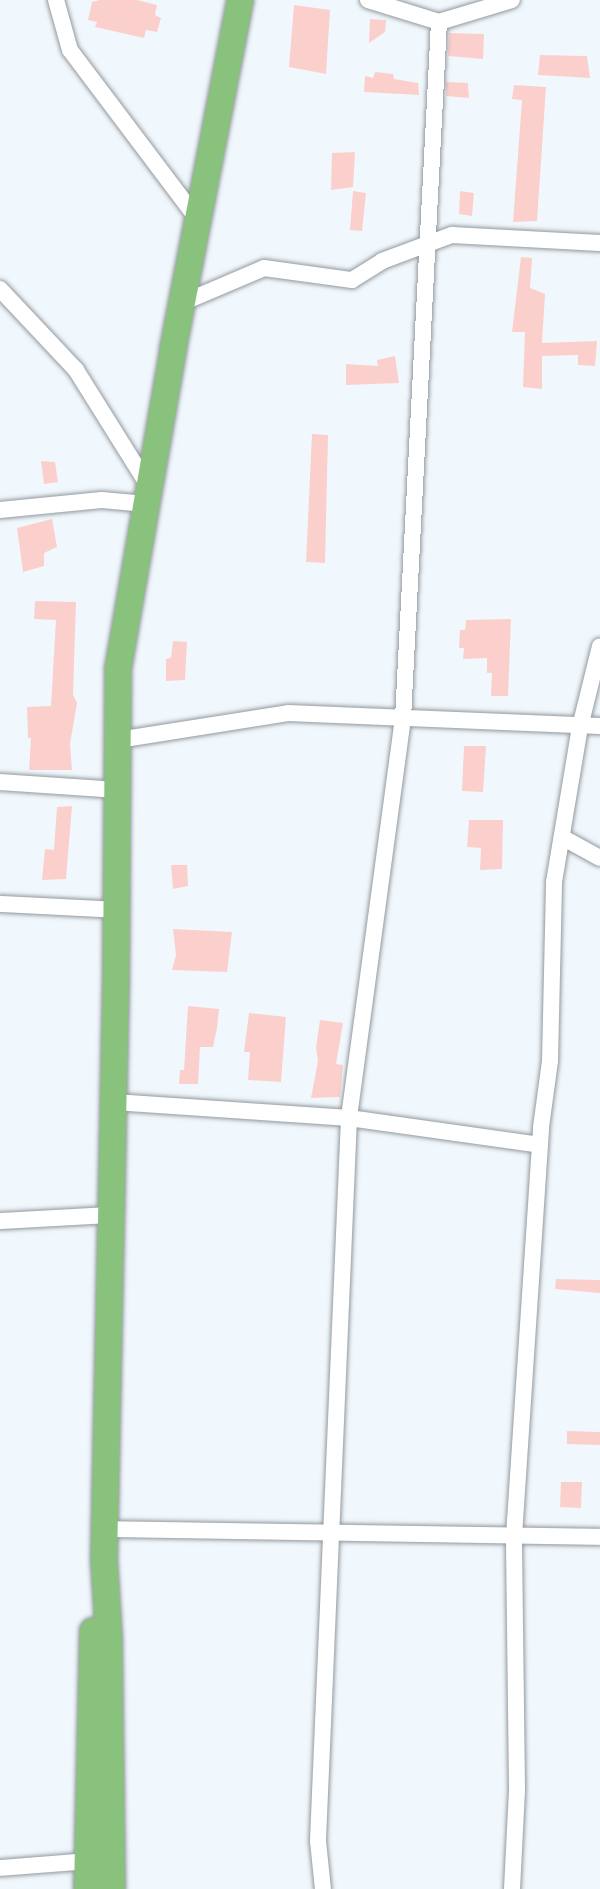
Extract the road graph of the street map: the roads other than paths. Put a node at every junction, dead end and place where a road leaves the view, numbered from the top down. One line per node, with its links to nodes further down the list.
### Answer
1 (56, 0): 6 (street)
2 (240, 0): 6 (highway)
3 (368, 0): 5 (street)
4 (512, 0): 5 (street)
5 (439, 22): 8 (street)
6 (198, 220): 10 (highway)
7 (600, 243): 8 (street)
8 (428, 244): 10 (street); 14 (street)
9 (0, 289): 11 (street)
10 (181, 303): 11 (highway)
11 (148, 495): 12 (street); 17 (highway)
12 (0, 510)
13 (600, 646): 16 (street)
14 (403, 718): 16 (street); 17 (street); 25 (street)
15 (600, 726): 16 (street)
16 (580, 727): 20 (street)
17 (118, 740): 19 (highway)
18 (0, 782): 19 (street)
19 (118, 790): 23 (highway)
20 (562, 837): 21 (street); 26 (street)
21 (600, 858)
22 (0, 904): 23 (street)
23 (117, 910): 24 (highway)
24 (114, 1102): 25 (street); 27 (highway)
25 (349, 1118): 26 (street); 30 (street)
26 (540, 1145): 31 (street)
27 (111, 1215): 28 (street); 29 (highway)
28 (0, 1222)
29 (104, 1529): 30 (street); 33 (highway)
30 (331, 1533): 31 (street); 38 (street)
31 (514, 1536): 32 (street); 39 (street)
32 (600, 1537)
33 (104, 1560): 34 (highway); 37 (highway)
34 (88, 1861): 35 (street); 36 (highway)
35 (0, 1868)
36 (87, 1889)
37 (112, 1889)
38 (323, 1889)
39 (512, 1889)

